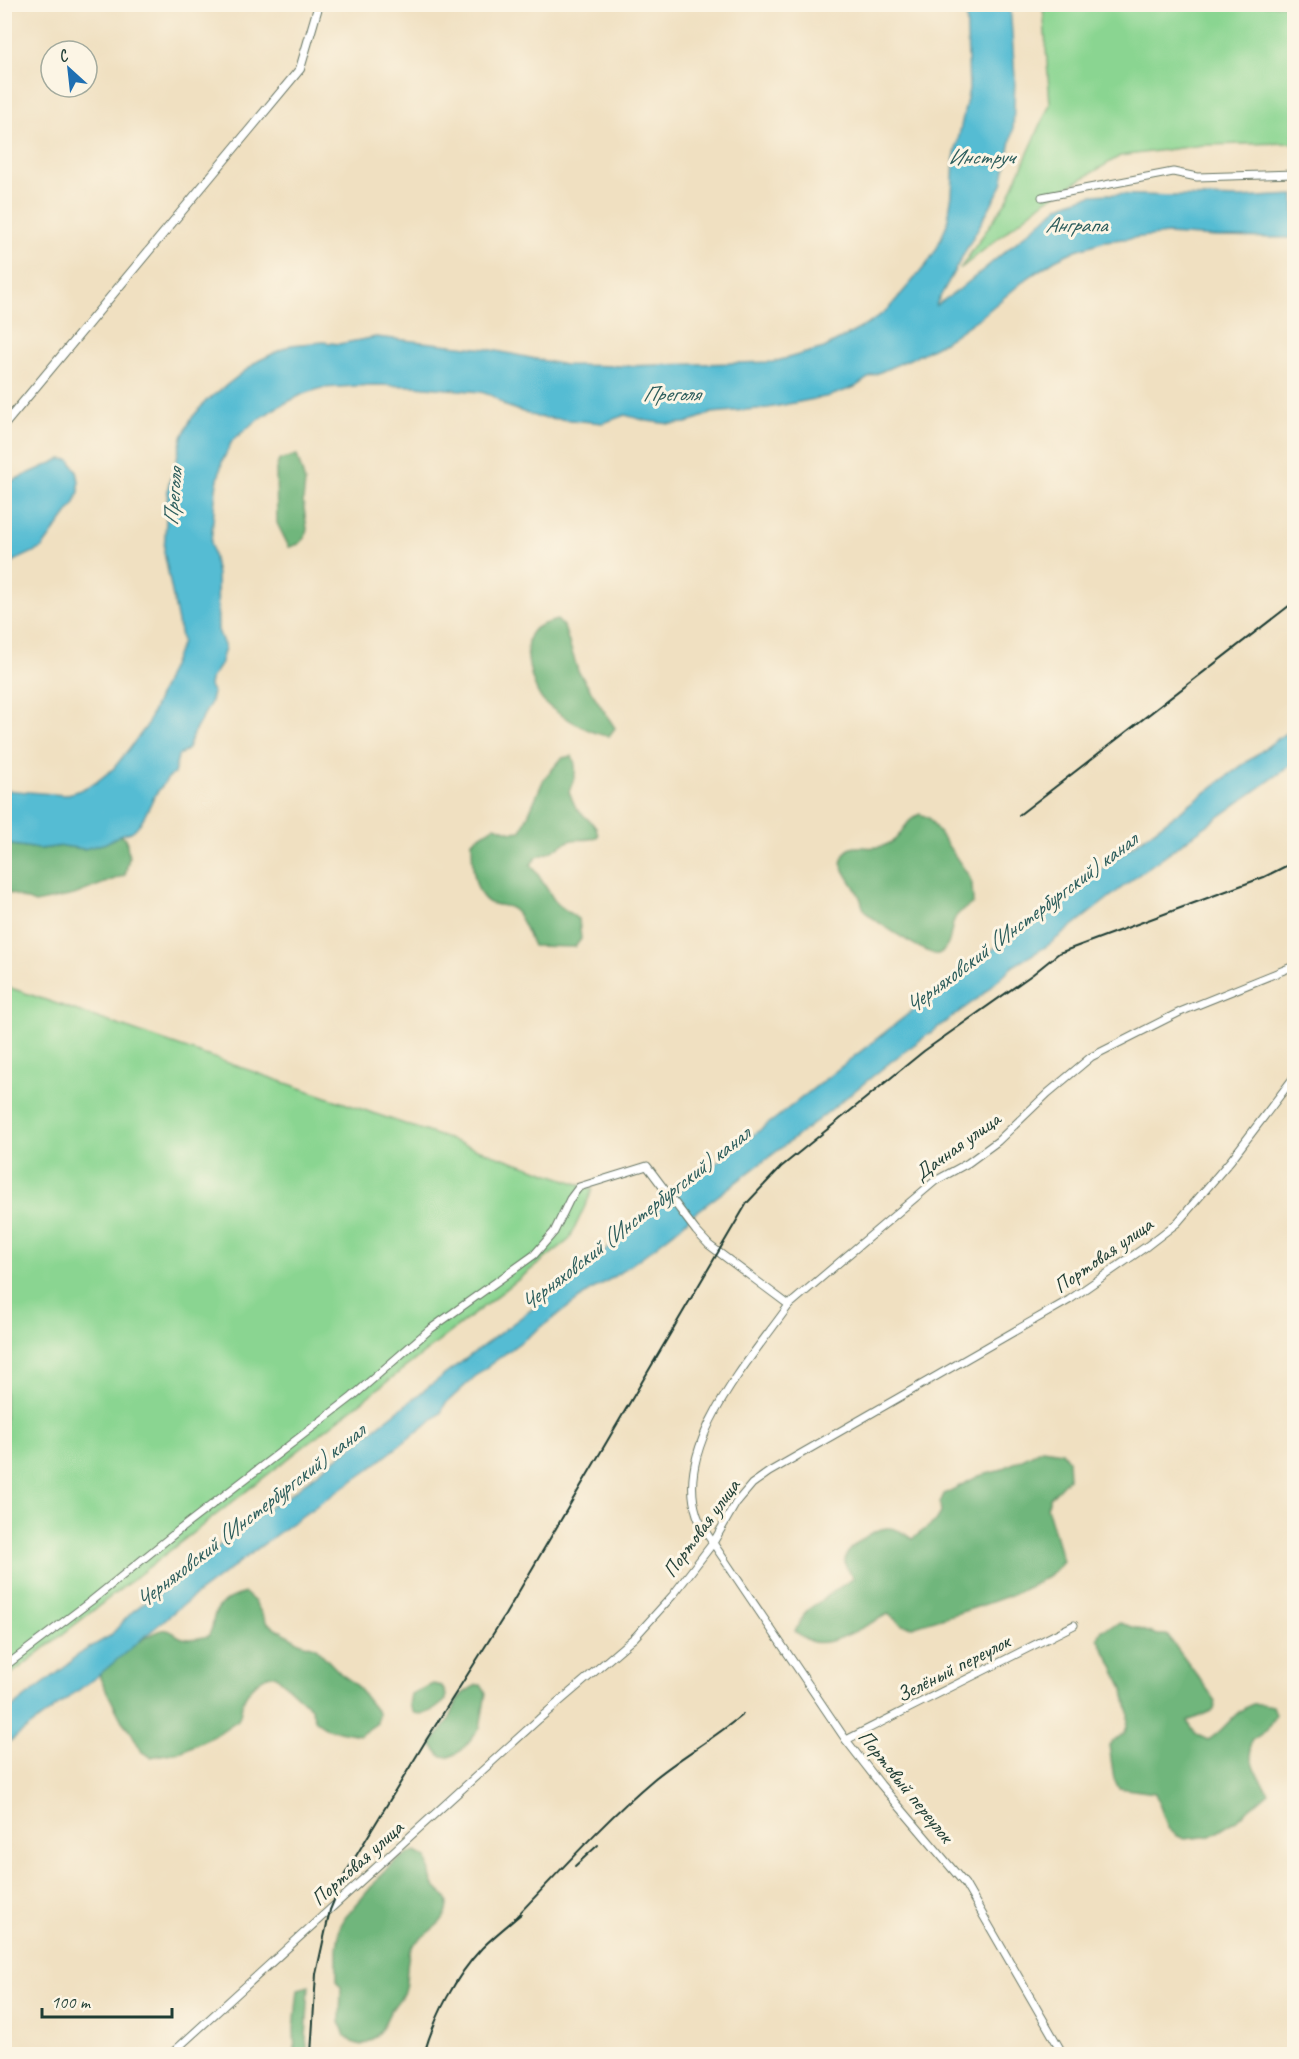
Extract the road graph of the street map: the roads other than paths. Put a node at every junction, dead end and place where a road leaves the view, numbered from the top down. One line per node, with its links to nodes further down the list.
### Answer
1 (319, 4): 4 (street)
2 (1294, 174): 3 (street)
3 (1042, 197)
4 (4, 425)
5 (1294, 966): 7 (street, Дачная улица)
6 (1294, 1077): 8 (street, Портовая улица)
7 (789, 1305): 8 (street, Дачная улица); 10 (street)
8 (712, 1543): 11 (street, Портовый переулок); 12 (street, Портовая улица)
9 (1074, 1625): 11 (street, Зелёный переулок)
10 (4, 1667)
11 (846, 1740): 13 (street, Портовый переулок)
12 (171, 2055)
13 (1063, 2055)

